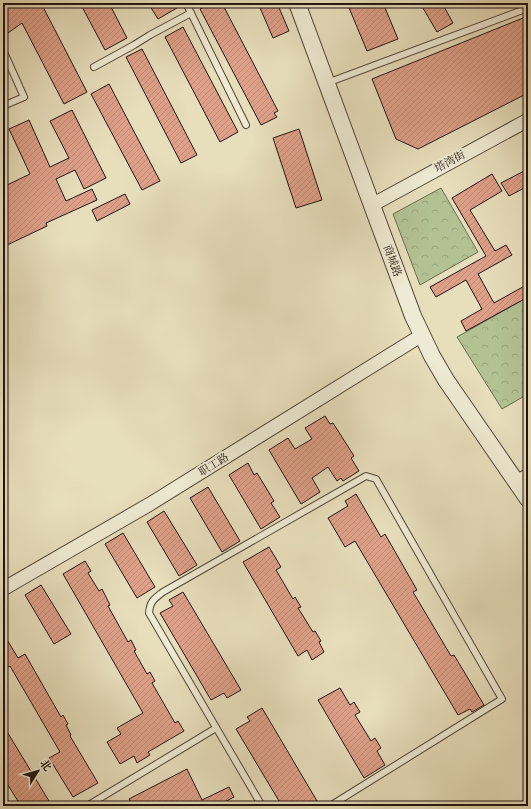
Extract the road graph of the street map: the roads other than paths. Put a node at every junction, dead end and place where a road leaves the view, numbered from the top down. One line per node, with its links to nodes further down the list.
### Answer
1 (186, 3): 4 (lane)
2 (297, 3): 7 (street, 商城路)
3 (528, 8): 7 (lane)
4 (191, 13): 6 (lane); 10 (lane)
5 (3, 50): 8 (lane)
6 (94, 67)
7 (327, 84): 11 (street, 商城路)
8 (3, 106)
9 (528, 120): 11 (street, 塔湾街)
10 (246, 125)
11 (372, 205): 12 (street, 商城路)
12 (422, 335): 13 (street, 商城路); 15 (street, 职工路)
13 (521, 475): 14 (street, 商城路)
14 (528, 500)
15 (3, 589)
16 (216, 728): 17 (lane); 18 (lane); 19 (lane)
17 (87, 806)
18 (262, 806)
19 (330, 806)

